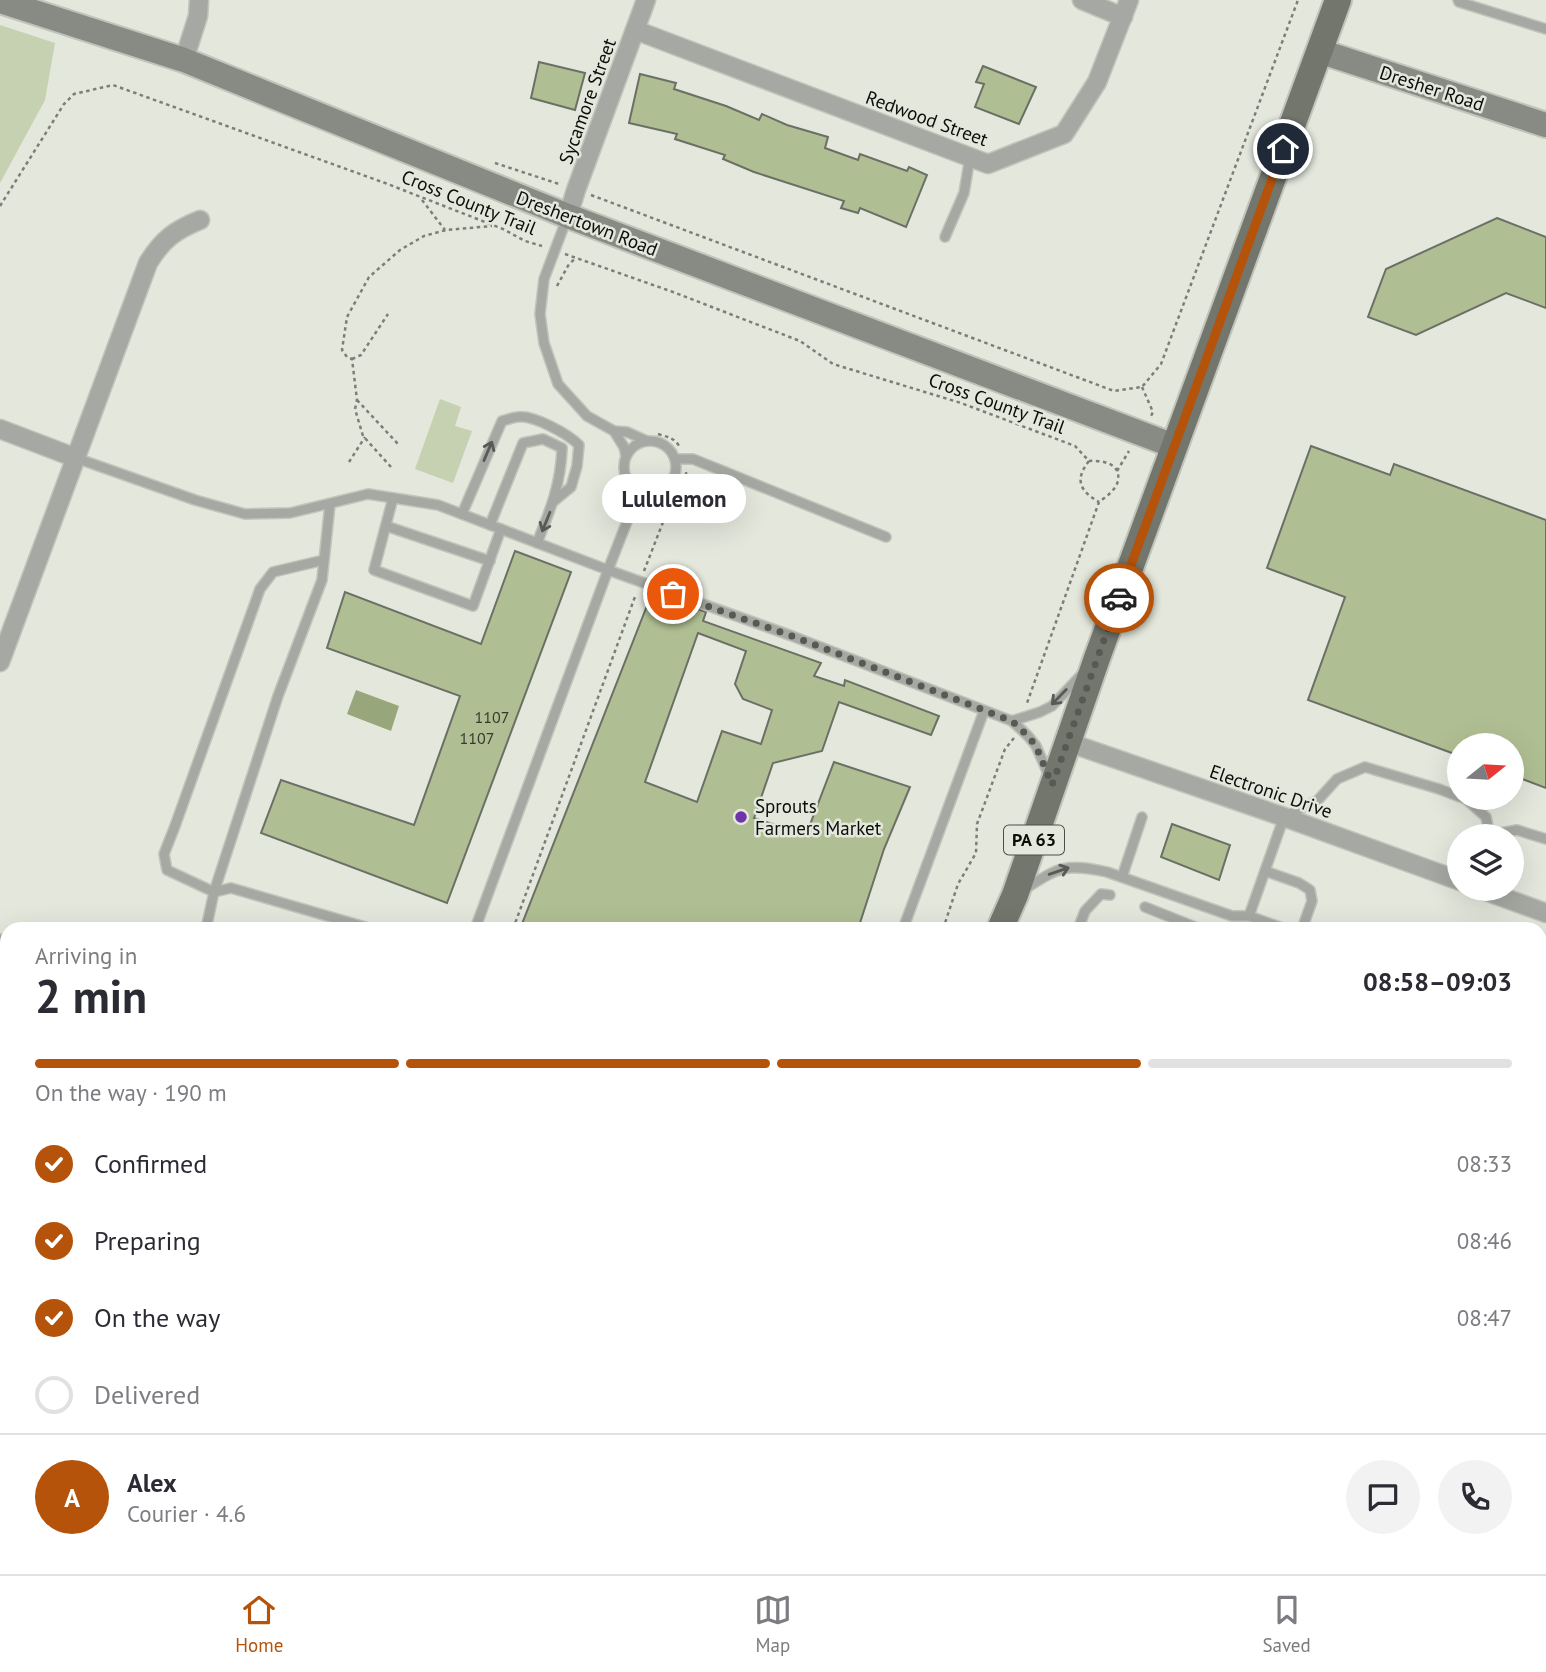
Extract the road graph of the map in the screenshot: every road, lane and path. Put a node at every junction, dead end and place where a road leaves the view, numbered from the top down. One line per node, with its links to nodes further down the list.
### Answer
1 (200, 0): 11 (street)
2 (646, 0): 9 (street, Sycamore Street)
3 (1082, 0): 7 (street)
4 (1338, 0): 10 (main road, PA 63)
5 (1458, 0): 8 (lane)
6 (0, 1): 11 (main road, Dreshertown Road)
7 (1126, 8): 13 (street, Redwood Street)
8 (1546, 29)
9 (635, 30): 13 (street, Redwood Street); 16 (street, Sycamore Street)
10 (1318, 51): 12 (main road, Dresher Road); 30 (main road, PA 63)
11 (184, 60): 16 (main road, Dreshertown Road)
12 (1546, 125)
13 (970, 157): 20 (lane)
14 (420, 197): 15 (path, Cross County Trail); 18 (path, Cross County Trail); 19 (path)
15 (0, 206)
16 (568, 216): 21 (lane); 30 (main road, Dreshertown Road)
17 (200, 220): 32 (street)
18 (495, 226): 19 (path); 21 (path, Cross County Trail)
19 (446, 230): 23 (path)
20 (945, 237)
21 (554, 251): 26 (lane); 34 (path, Cross County Trail)
22 (388, 314): 23 (path)
23 (352, 359): 24 (path)
24 (357, 400): 27 (path); 29 (path)
25 (0, 429): 32 (street)
26 (614, 431): 28 (lane); 31 (lane)
27 (365, 437): 35 (path); 36 (path)
28 (647, 441): 31 (lane); 33 (lane)
29 (398, 444)
30 (1174, 446): 53 (main road, PA 63)
31 (626, 456): 37 (lane)
32 (76, 458): 41 (lane); 52 (street)
33 (675, 459): 37 (lane); 46 (lane)
34 (1089, 461): 40 (path); 40 (path, Cross County Trail)
35 (349, 462)
36 (391, 467)
37 (639, 491): 50 (lane)
38 (393, 498): 41 (lane); 42 (lane); 44 (lane)
39 (554, 501): 42 (lane, one-way to 39); 43 (lane); 47 (lane, one-way to 47)
40 (1099, 502): 56 (path, Cross County Trail)
41 (330, 504): 48 (lane)
42 (462, 514): 43 (lane)
43 (490, 525): 45 (lane)
44 (386, 526): 49 (lane); 49 (lane)
45 (501, 529): 47 (lane); 49 (lane)
46 (886, 537)
47 (537, 543): 50 (lane)
48 (324, 559): 69 (lane); 69 (lane)
49 (490, 561)
50 (608, 570): 55 (lane); 78 (lane)
51 (636, 593): 79 (path)
52 (8, 618): 54 (street)
53 (1097, 658): 56 (lane, one-way to 56); 57 (main road, PA 63)
54 (0, 662)
55 (984, 710): 56 (lane); 80 (lane)
56 (1017, 722): 58 (lane); 81 (path, Cross County Trail)
57 (1067, 742): 58 (main road, PA 63); 62 (street, Electronic Drive)
58 (1052, 785): 70 (main road, PA 63)
59 (1447, 792): 62 (lane)
60 (1478, 810): 63 (lane)
61 (1142, 817): 68 (lane)
62 (1284, 817): 66 (lane); 67 (street, Electronic Drive)
63 (1487, 824)
64 (1524, 832): 65 (lane)
65 (1546, 839)
66 (1265, 871): 75 (lane); 86 (lane)
67 (1447, 876)
68 (1122, 877): 70 (lane, one-way to 68); 75 (lane)
69 (214, 892): 76 (lane); 77 (lane)
70 (1015, 895): 82 (main road, PA 63)
71 (1111, 895): 83 (lane)
72 (1513, 901): 74 (street)
73 (1145, 907): 84 (lane)
74 (1546, 913)
75 (1249, 916): 85 (lane)
76 (208, 922)
77 (348, 922)
78 (478, 922)
79 (516, 922)
80 (906, 922)
81 (945, 922)
82 (1003, 922)
83 (1081, 922)
84 (1182, 922)
85 (1266, 922)
86 (1304, 922)

